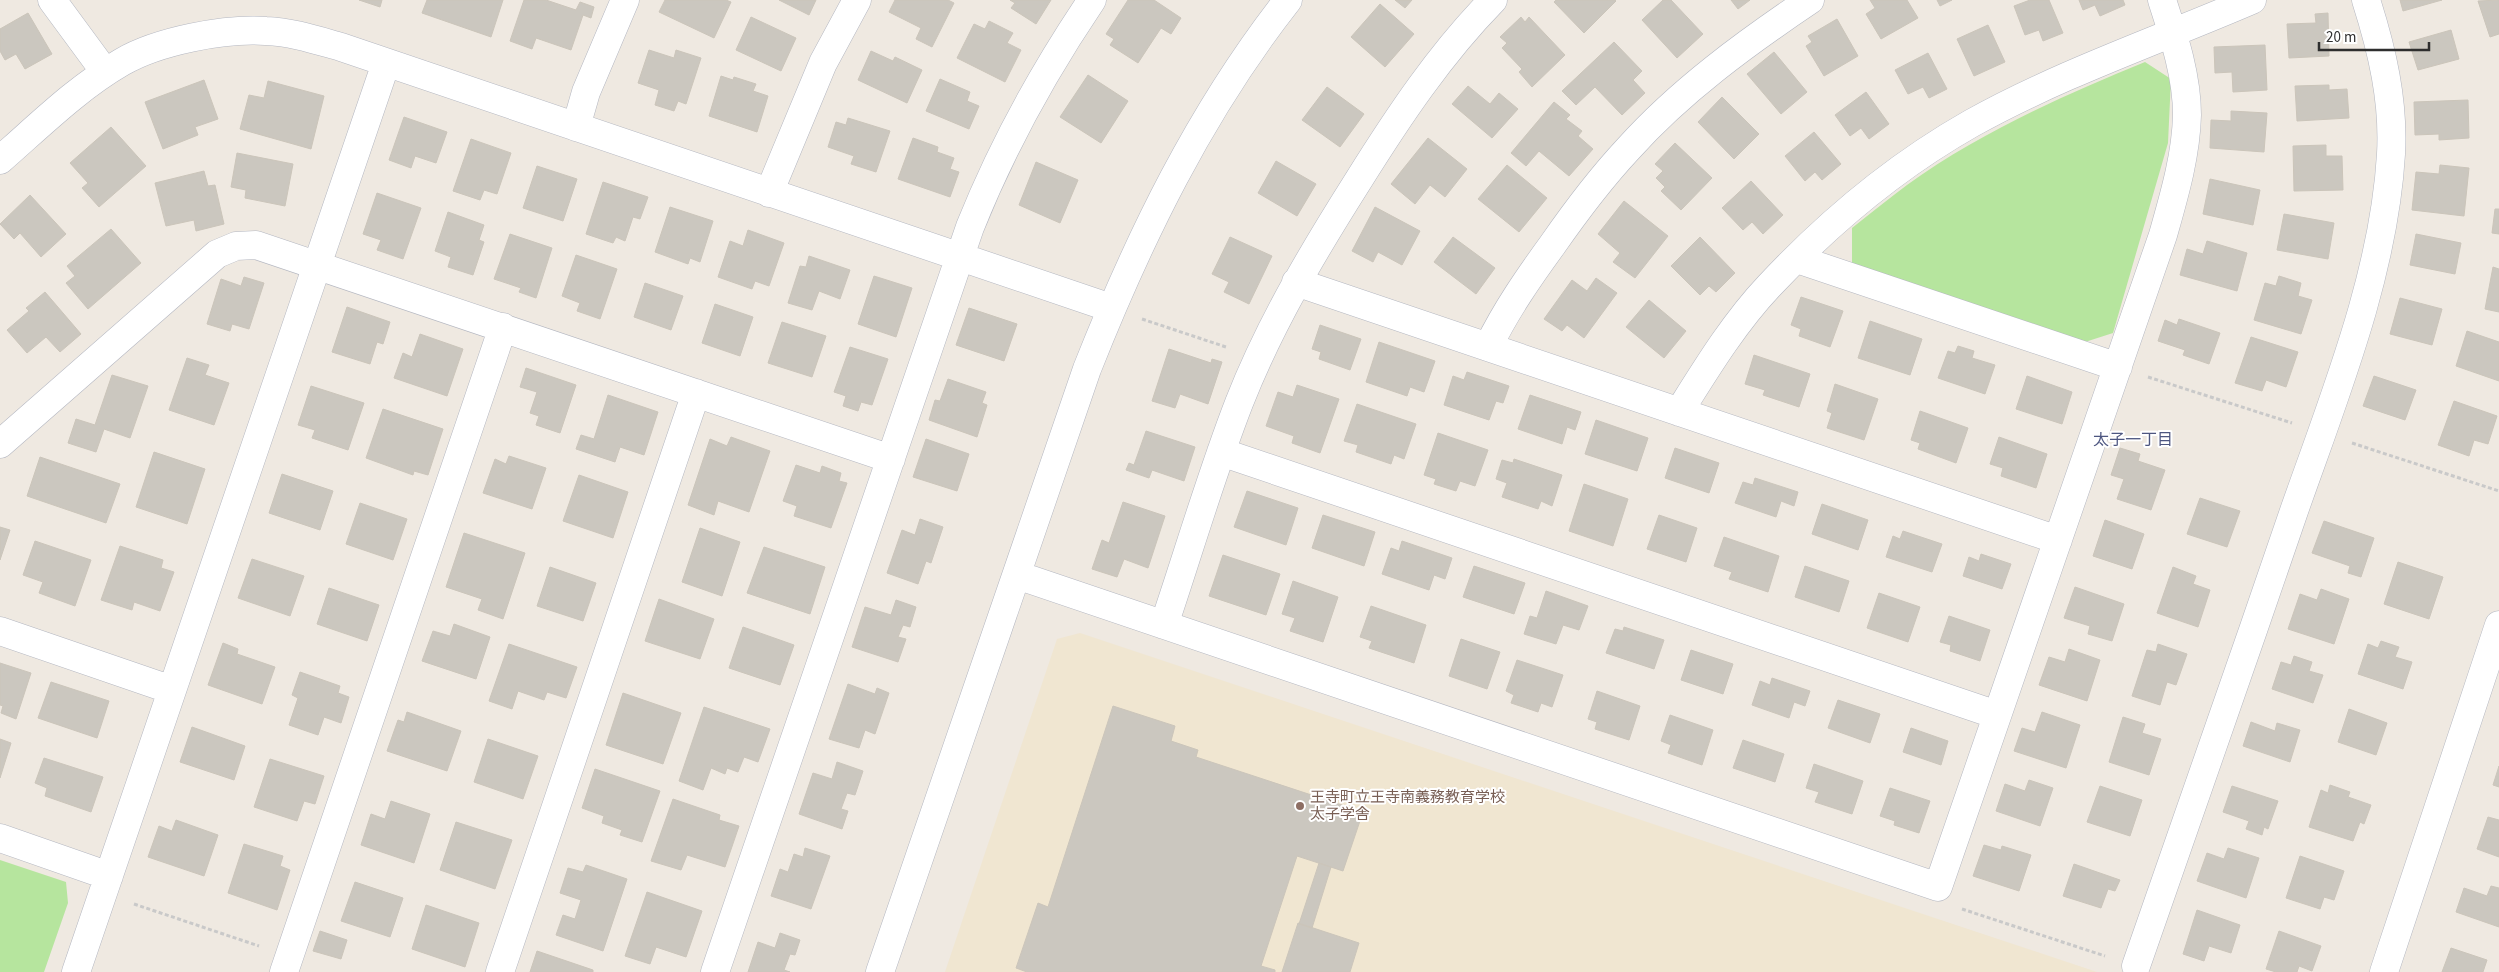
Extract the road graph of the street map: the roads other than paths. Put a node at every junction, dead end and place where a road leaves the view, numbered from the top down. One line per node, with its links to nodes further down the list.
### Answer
1 (52, 0): 13 (street)
2 (625, 0): 14 (street)
3 (857, 0): 16 (street)
4 (1092, 0): 17 (street)
5 (1288, 0): 21 (street)
6 (1493, 0): 20 (street)
7 (1810, 0): 23 (street)
8 (2162, 0): 11 (street)
9 (2252, 0): 11 (street)
10 (2366, 0): 40 (street)
11 (2173, 34): 18 (street); 24 (street)
12 (386, 63): 13 (street); 14 (street); 19 (street)
13 (105, 72): 15 (street)
14 (576, 127): 16 (street)
15 (0, 160)
16 (769, 193): 17 (street)
17 (960, 258): 21 (street); 29 (street)
18 (1797, 259): 24 (street); 26 (street)
19 (318, 265): 22 (street); 27 (street); 35 (street)
20 (1296, 282): 23 (street); 28 (street)
21 (1111, 308): 31 (street)
22 (503, 327): 25 (street); 39 (street)
23 (1488, 347): 26 (street)
24 (2118, 367): 30 (street)
25 (696, 393): 29 (street); 42 (street)
26 (1679, 412): 30 (street)
27 (0, 444)
28 (1221, 452): 32 (street); 36 (street)
29 (891, 459): 43 (street)
30 (2058, 540): 36 (street)
31 (1017, 575): 32 (street); 44 (street)
32 (1164, 624): 36 (street)
33 (2499, 624): 45 (street)
34 (0, 631): 35 (street)
35 (172, 690): 38 (street)
36 (1997, 715)
37 (0, 838): 38 (street)
38 (106, 884): 41 (street)
39 (286, 964)
40 (2136, 966)
41 (76, 972)
42 (500, 972)
43 (715, 972)
44 (880, 972)
45 (2384, 972)

